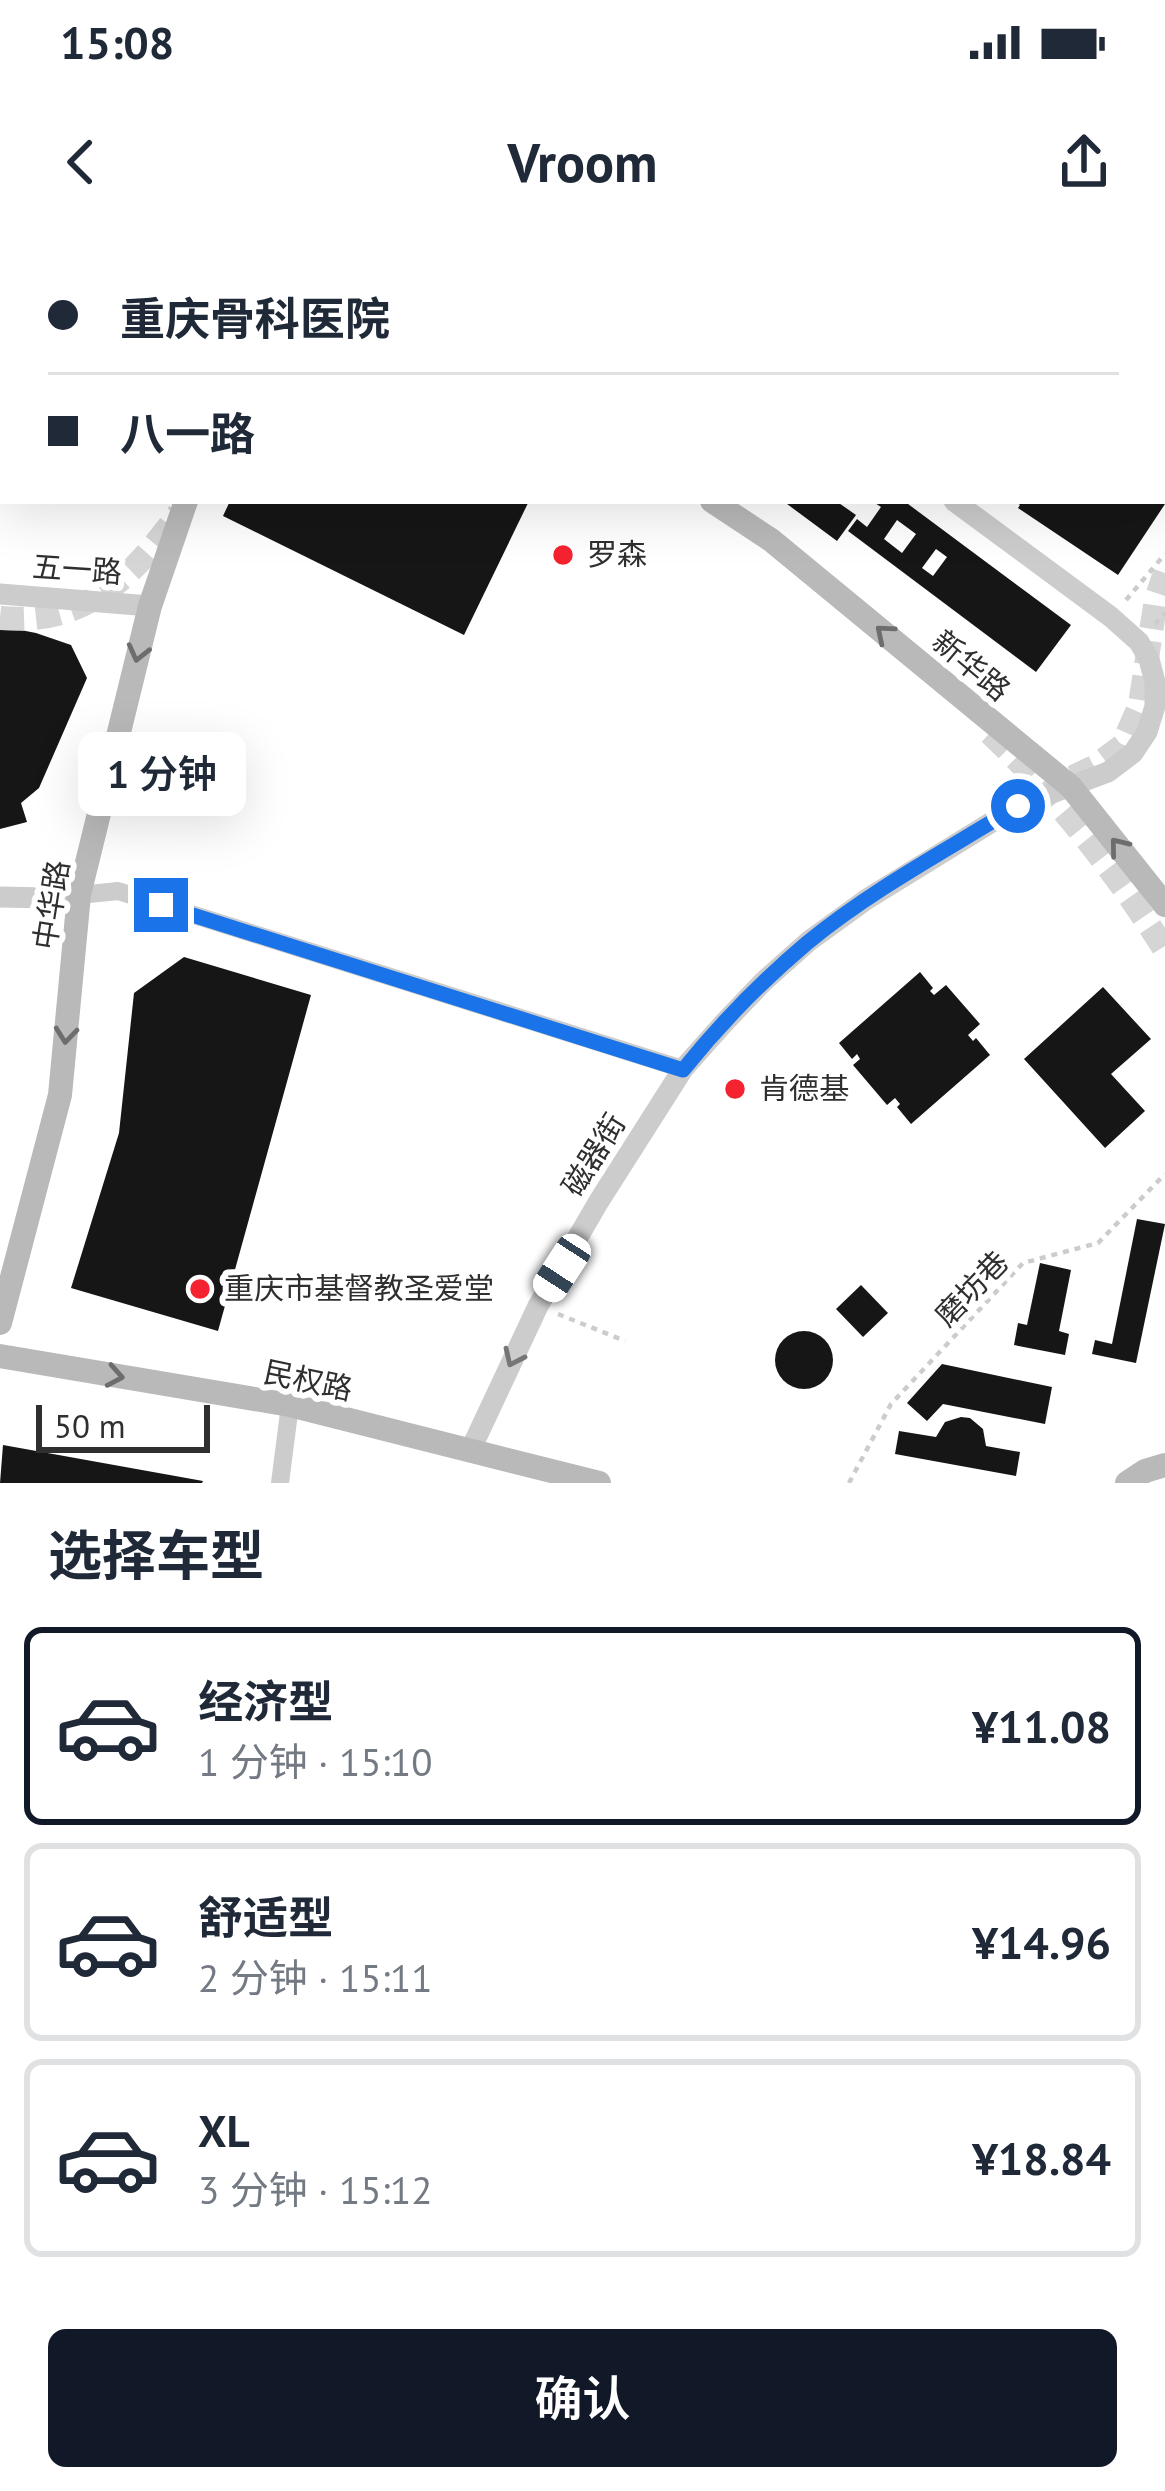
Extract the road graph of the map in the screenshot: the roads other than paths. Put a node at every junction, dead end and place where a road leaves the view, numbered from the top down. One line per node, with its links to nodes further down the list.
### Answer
1 (185, 504): 5 (main road, 中华路)
2 (717, 504): 6 (main road, 新华路, one-way to 2)
3 (958, 504): 6 (street, 磁器街)
4 (0, 595): 5 (street, 五一路)
5 (150, 606): 7 (main road, 中华路, one-way to 7)
6 (1071, 788): 9 (main road, 新华路, one-way to 6); 10 (street, 磁器街)
7 (80, 895): 8 (street); 10 (street); 11 (main road, 中华路, one-way to 11)
8 (0, 897)
9 (1165, 905)
10 (683, 1070): 14 (street, 磁器街, one-way to 14)
11 (0, 1323)
12 (0, 1356): 13 (main road, 民权路, one-way to 13)
13 (290, 1405): 14 (main road, 民权路); 16 (street)
14 (470, 1450): 17 (main road, 民权路)
15 (1165, 1465): 18 (main road)
16 (280, 1483)
17 (599, 1483)
18 (1127, 1483)

